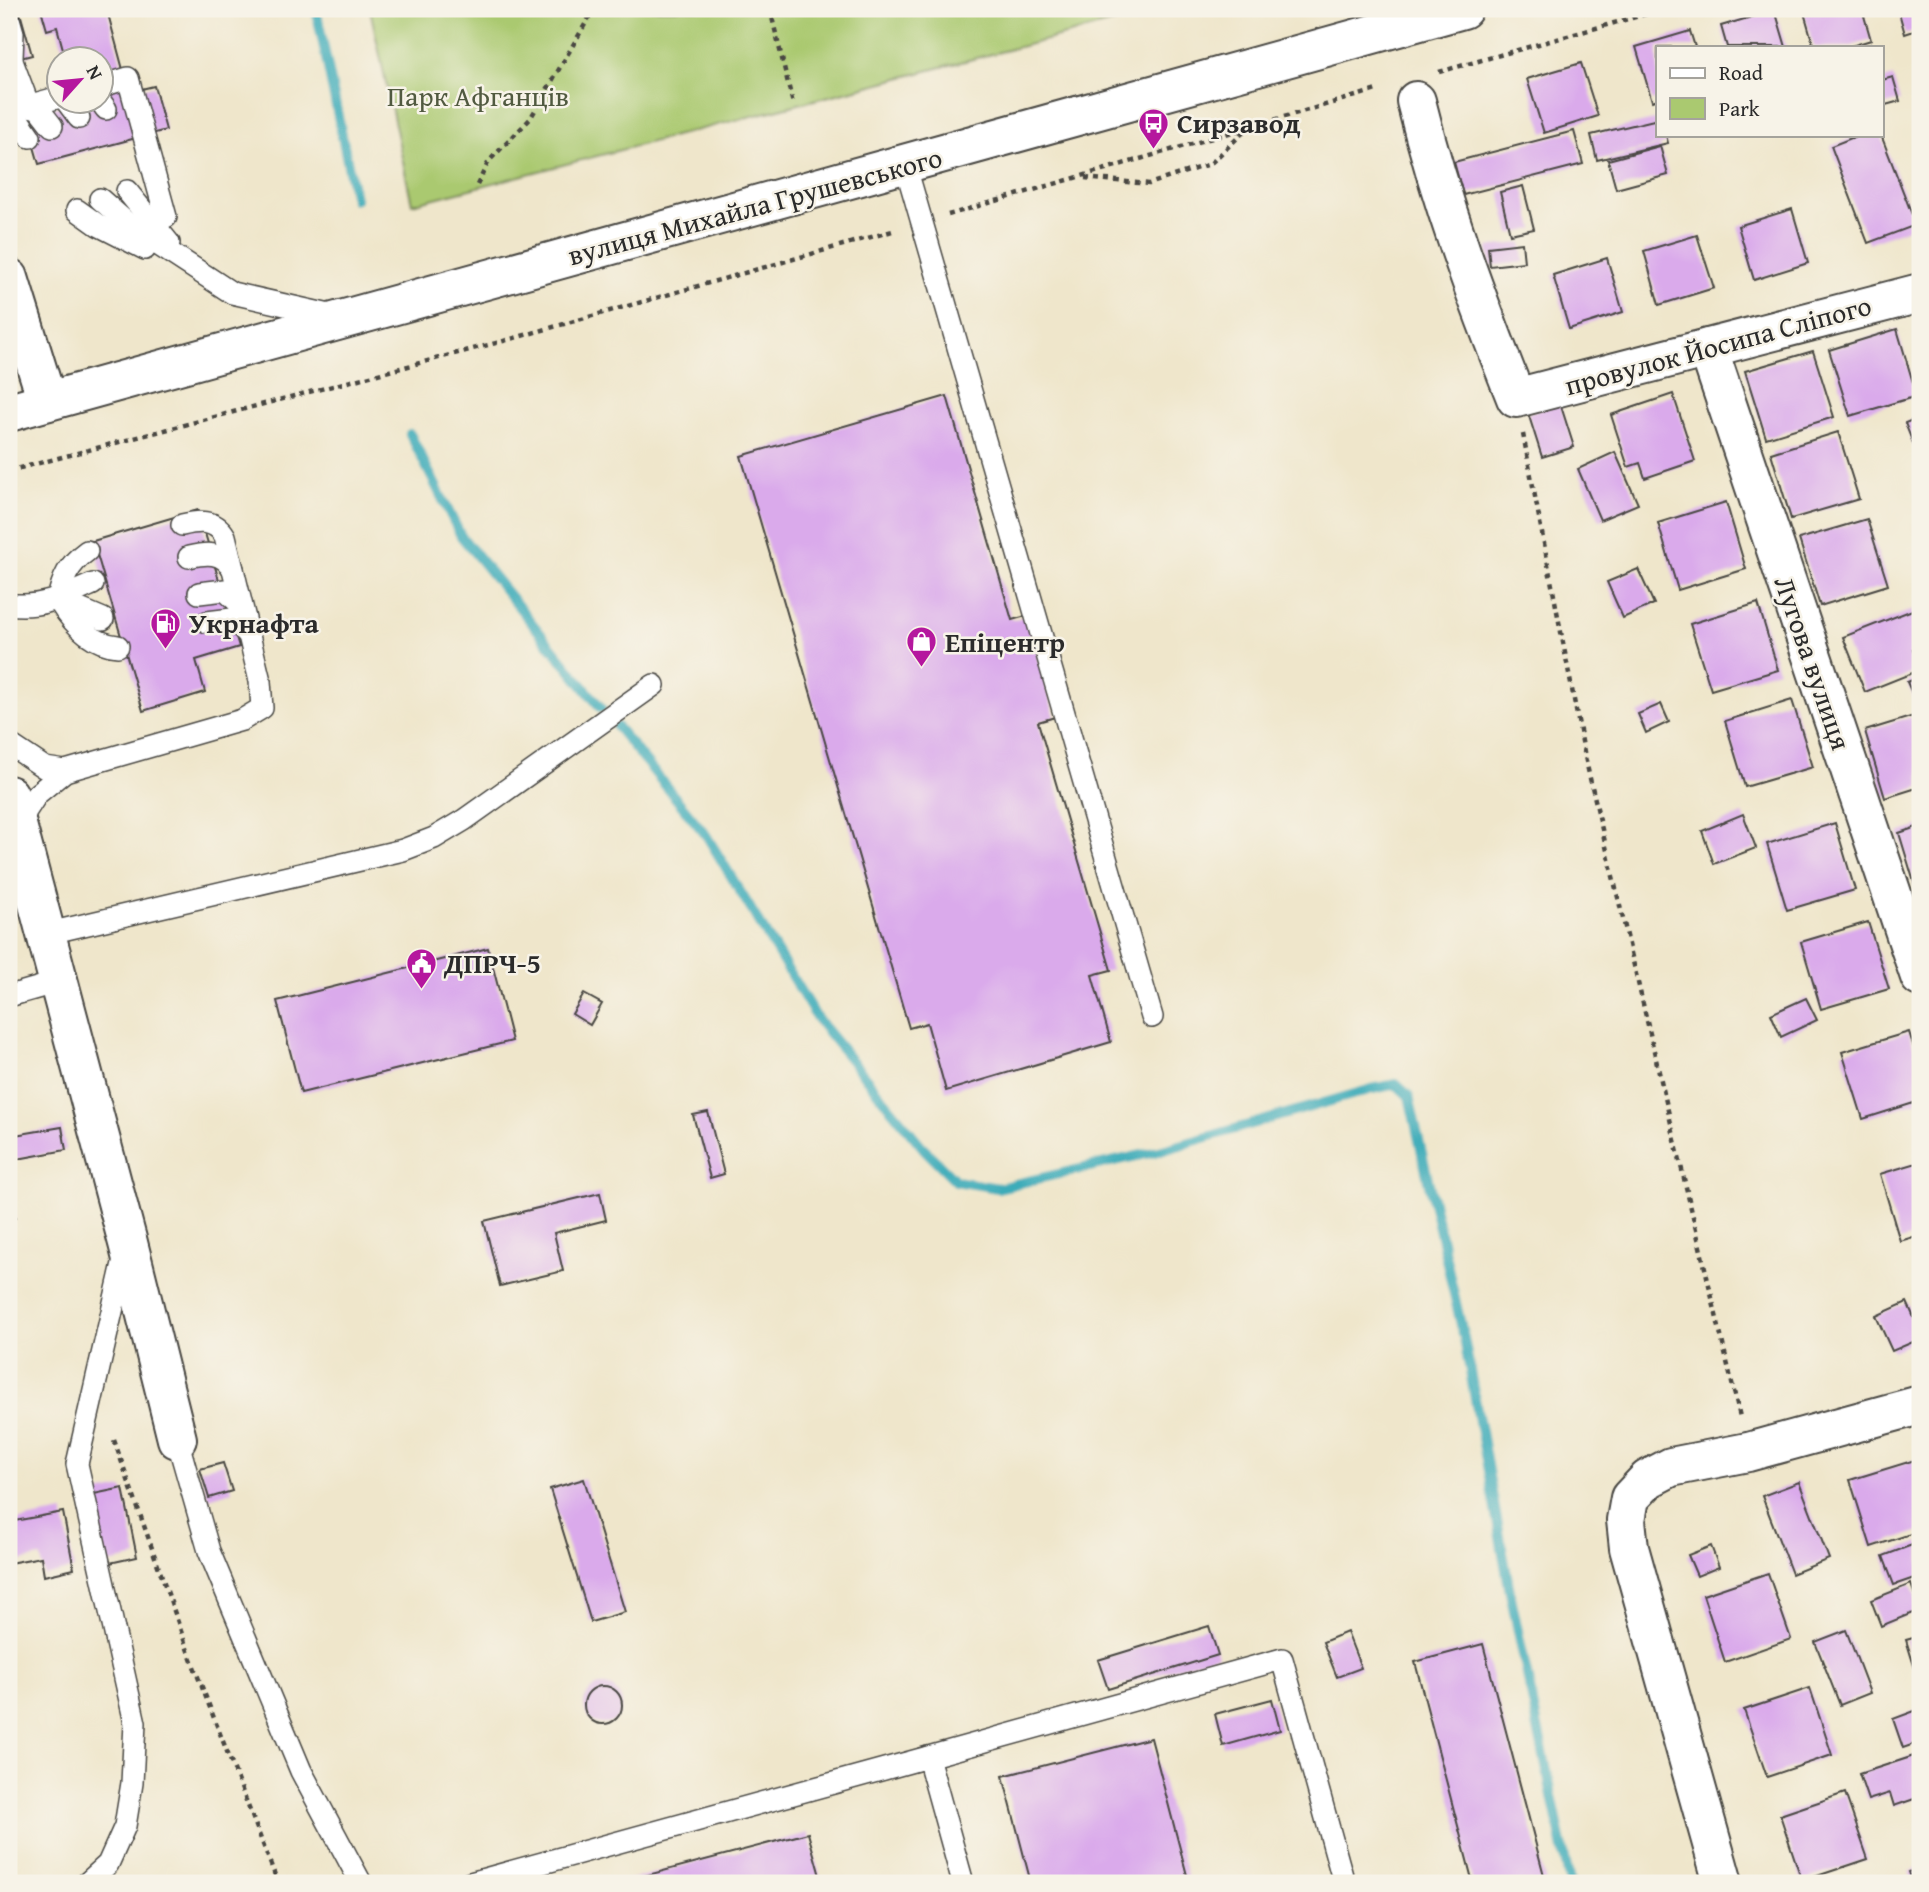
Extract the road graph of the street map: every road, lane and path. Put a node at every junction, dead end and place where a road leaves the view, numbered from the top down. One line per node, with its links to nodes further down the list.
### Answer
1 (594, 9): 18 (path)
2 (770, 9): 9 (path)
3 (1463, 9): 15 (street, вулиця Михайла Грушевського)
4 (1664, 9): 8 (path)
5 (9, 19): 6 (lane)
6 (10, 56): 11 (lane)
7 (116, 82): 22 (lane)
8 (1411, 87): 13 (path); 29 (street)
9 (793, 104)
10 (46, 105): 11 (lane)
11 (15, 110): 12 (lane); 14 (lane)
12 (52, 126)
13 (1248, 128): 16 (path); 16 (path)
14 (30, 137)
15 (905, 164): 23 (lane); 27 (street, вулиця Михайла Грушевського)
16 (1082, 177): 23 (path)
17 (149, 181): 22 (lane)
18 (477, 185)
19 (127, 191): 24 (lane)
20 (100, 199): 24 (lane)
21 (77, 210): 24 (lane)
22 (166, 216): 24 (lane)
23 (922, 223): 32 (path); 55 (lane)
24 (181, 259): 27 (lane)
25 (9, 278): 30 (street)
26 (1920, 293): 28 (street, провулок Йосипа Сліпого)
27 (346, 319): 30 (street, вулиця Михайла Грушевського)
28 (1707, 348): 29 (street, провулок Йосипа Сліпого); 52 (street, Лугова вулиця)
29 (1516, 398): 60 (path)
30 (47, 401): 31 (street, вулиця Михайла Грушевського)
31 (9, 412)
32 (9, 471)
33 (182, 525): 36 (lane)
34 (87, 551): 39 (lane)
35 (189, 557): 36 (lane)
36 (233, 569): 40 (lane)
37 (93, 584): 39 (lane)
38 (199, 593): 40 (lane)
39 (58, 600): 41 (lane); 42 (lane); 45 (lane)
40 (241, 605): 44 (lane)
41 (14, 610)
42 (103, 619)
43 (206, 622): 44 (lane)
44 (248, 634): 48 (lane)
45 (118, 646)
46 (654, 685): 51 (lane)
47 (9, 744): 48 (lane)
48 (65, 771): 50 (lane)
49 (9, 795): 50 (street)
50 (19, 834): 51 (street)
51 (45, 934): 53 (street)
52 (1920, 977)
53 (58, 982): 54 (lane); 56 (street)
54 (9, 996)
55 (1153, 1017)
56 (128, 1243): 59 (street); 62 (lane)
57 (1920, 1405): 60 (street)
58 (112, 1433): 63 (path)
59 (177, 1439): 64 (lane)
60 (1748, 1452): 68 (street)
61 (928, 1757): 65 (lane); 66 (lane); 67 (lane)
62 (87, 1883)
63 (278, 1883)
64 (361, 1883)
65 (470, 1883)
66 (963, 1883)
67 (1344, 1883)
68 (1723, 1883)

